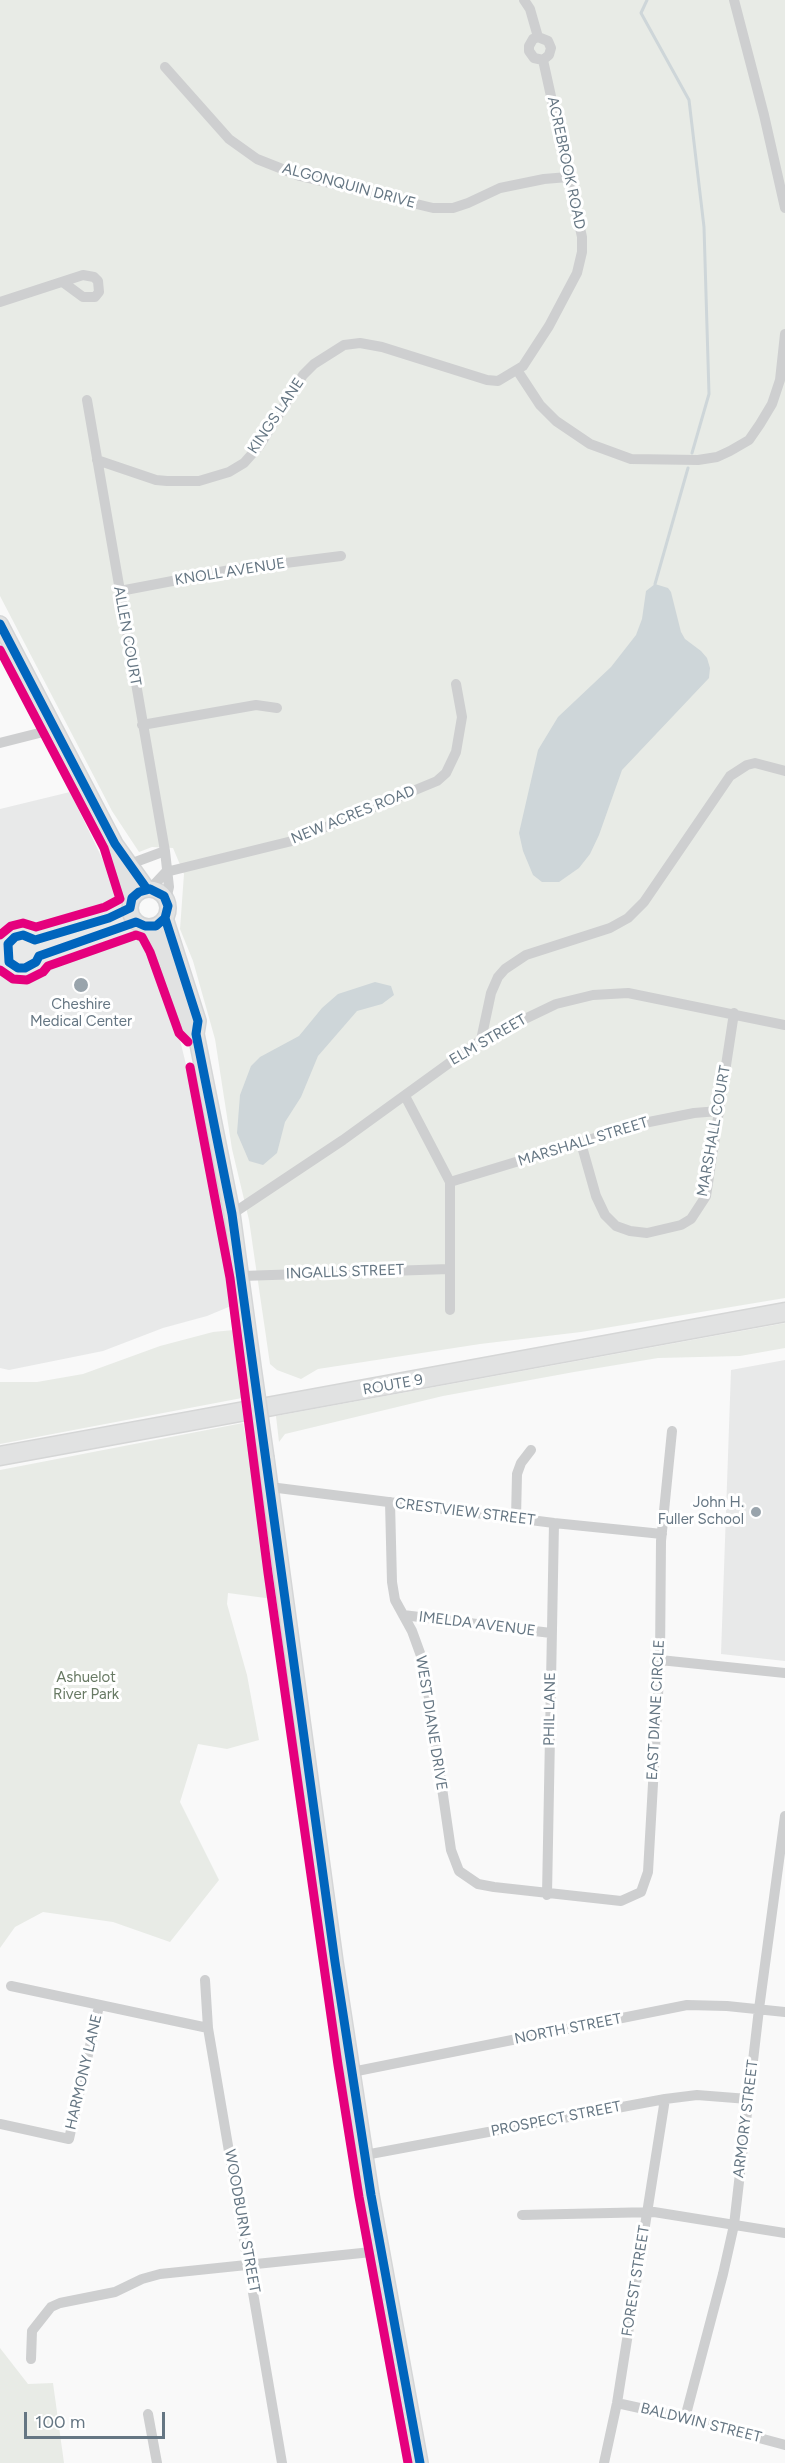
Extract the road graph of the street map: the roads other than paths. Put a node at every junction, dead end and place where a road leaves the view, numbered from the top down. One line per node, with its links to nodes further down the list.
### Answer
1 (524, 0): 3 (street, ACREBROOK ROAD)
2 (734, 0): 7 (street)
3 (538, 37): 4 (street); 4 (street, ACREBROOK ROAD)
4 (543, 60): 6 (street, ACREBROOK ROAD)
5 (165, 67): 6 (street, ALGONQUIN DRIVE)
6 (568, 177): 11 (street, ACREBROOK ROAD)
7 (785, 208)
8 (64, 283): 9 (street)
9 (0, 302)
10 (785, 334): 11 (street)
11 (517, 370): 13 (street, KINGS LANE)
12 (87, 400): 13 (street, ALLEN COURT)
13 (97, 460): 15 (street, ALLEN COURT)
14 (341, 556): 15 (street, KNOLL AVENUE)
15 (120, 591): 19 (street, ALLEN COURT)
16 (0, 624): 20 (main road)
17 (456, 684): 26 (street, NEW ACRES ROAD)
18 (277, 708): 19 (street)
19 (142, 724): 24 (street, ALLEN COURT)
20 (54, 729): 21 (street); 23 (main road)
21 (0, 743)
22 (785, 771): 35 (street)
23 (115, 844): 25 (main road); 28 (main road)
24 (165, 851): 25 (street); 26 (street, ALLEN COURT)
25 (130, 864): 27 (main road)
26 (166, 872): 27 (street); 29 (street, ALLEN COURT)
27 (149, 889): 28 (main road); 29 (main road)
28 (132, 898): 31 (main road)
29 (166, 900): 30 (main road)
30 (165, 918): 31 (main road); 34 (main road)
31 (150, 927): 34 (main road)
32 (734, 1013): 33 (street, ELM STREET); 35 (street, ELM STREET); 37 (street, MARSHALL COURT)
33 (785, 1025)
34 (196, 1034): 40 (main road)
35 (482, 1040): 36 (street, ELM STREET)
36 (405, 1096): 39 (street); 40 (street, ELM STREET)
37 (719, 1111): 38 (street, MARSHALL STREET); 38 (street, MARSHALL COURT)
38 (581, 1143): 39 (street, MARSHALL STREET)
39 (450, 1182): 41 (street)
40 (232, 1214): 42 (main road)
41 (449, 1269): 42 (street, INGALLS STREET); 43 (street)
42 (242, 1276): 48 (main road, bridge)
43 (450, 1310)
44 (785, 1312): 47 (highway, ROUTE 9)
45 (672, 1431): 52 (street, EAST DIANE CIRCLE)
46 (531, 1450): 50 (street)
47 (0, 1456)
48 (270, 1487): 49 (street, CRESTVIEW STREET); 65 (main road)
49 (390, 1503): 50 (street, CRESTVIEW STREET); 53 (street, WEST DIANE DRIVE)
50 (516, 1518): 51 (street, CRESTVIEW STREET)
51 (554, 1523): 52 (street, CRESTVIEW STREET); 54 (street, PHIL LANE)
52 (662, 1534): 55 (street, EAST DIANE CIRCLE)
53 (403, 1615): 54 (street, IMELDA AVENUE); 58 (street, WEST DIANE DRIVE)
54 (551, 1633): 58 (street, PHIL LANE)
55 (660, 1660): 56 (street); 58 (street, EAST DIANE CIRCLE)
56 (785, 1673)
57 (785, 1816): 62 (street, ARMORY STREET)
58 (547, 1894)
59 (205, 1980): 64 (street, WOODBURN STREET)
60 (11, 1986): 61 (street)
61 (99, 2006): 64 (street); 68 (street, HARMONY LANE)
62 (759, 2009): 63 (street, NORTH STREET); 65 (street, NORTH STREET); 67 (street, ARMORY STREET)
63 (785, 2012)
64 (208, 2028): 75 (street, WOODBURN STREET)
65 (352, 2072): 69 (main road)
66 (665, 2099): 67 (street, PROSPECT STREET); 69 (street, PROSPECT STREET); 70 (street, FOREST STREET)
67 (748, 2099): 72 (street, ARMORY STREET)
68 (0, 2124)
69 (365, 2155): 74 (main road)
70 (648, 2212): 71 (street); 72 (street); 77 (street, FOREST STREET)
71 (522, 2215)
72 (734, 2225): 73 (street); 79 (street, ARMORY STREET)
73 (785, 2233)
74 (381, 2251): 75 (street); 83 (main road)
75 (250, 2265): 76 (street); 82 (street, WOODBURN STREET)
76 (31, 2359)
77 (616, 2403): 79 (street, BALDWIN STREET); 84 (street, FOREST STREET)
78 (148, 2414): 81 (street)
79 (685, 2418): 80 (street, BALDWIN STREET)
80 (785, 2445)
81 (157, 2463)
82 (282, 2463)
83 (420, 2463)
84 (604, 2463)

